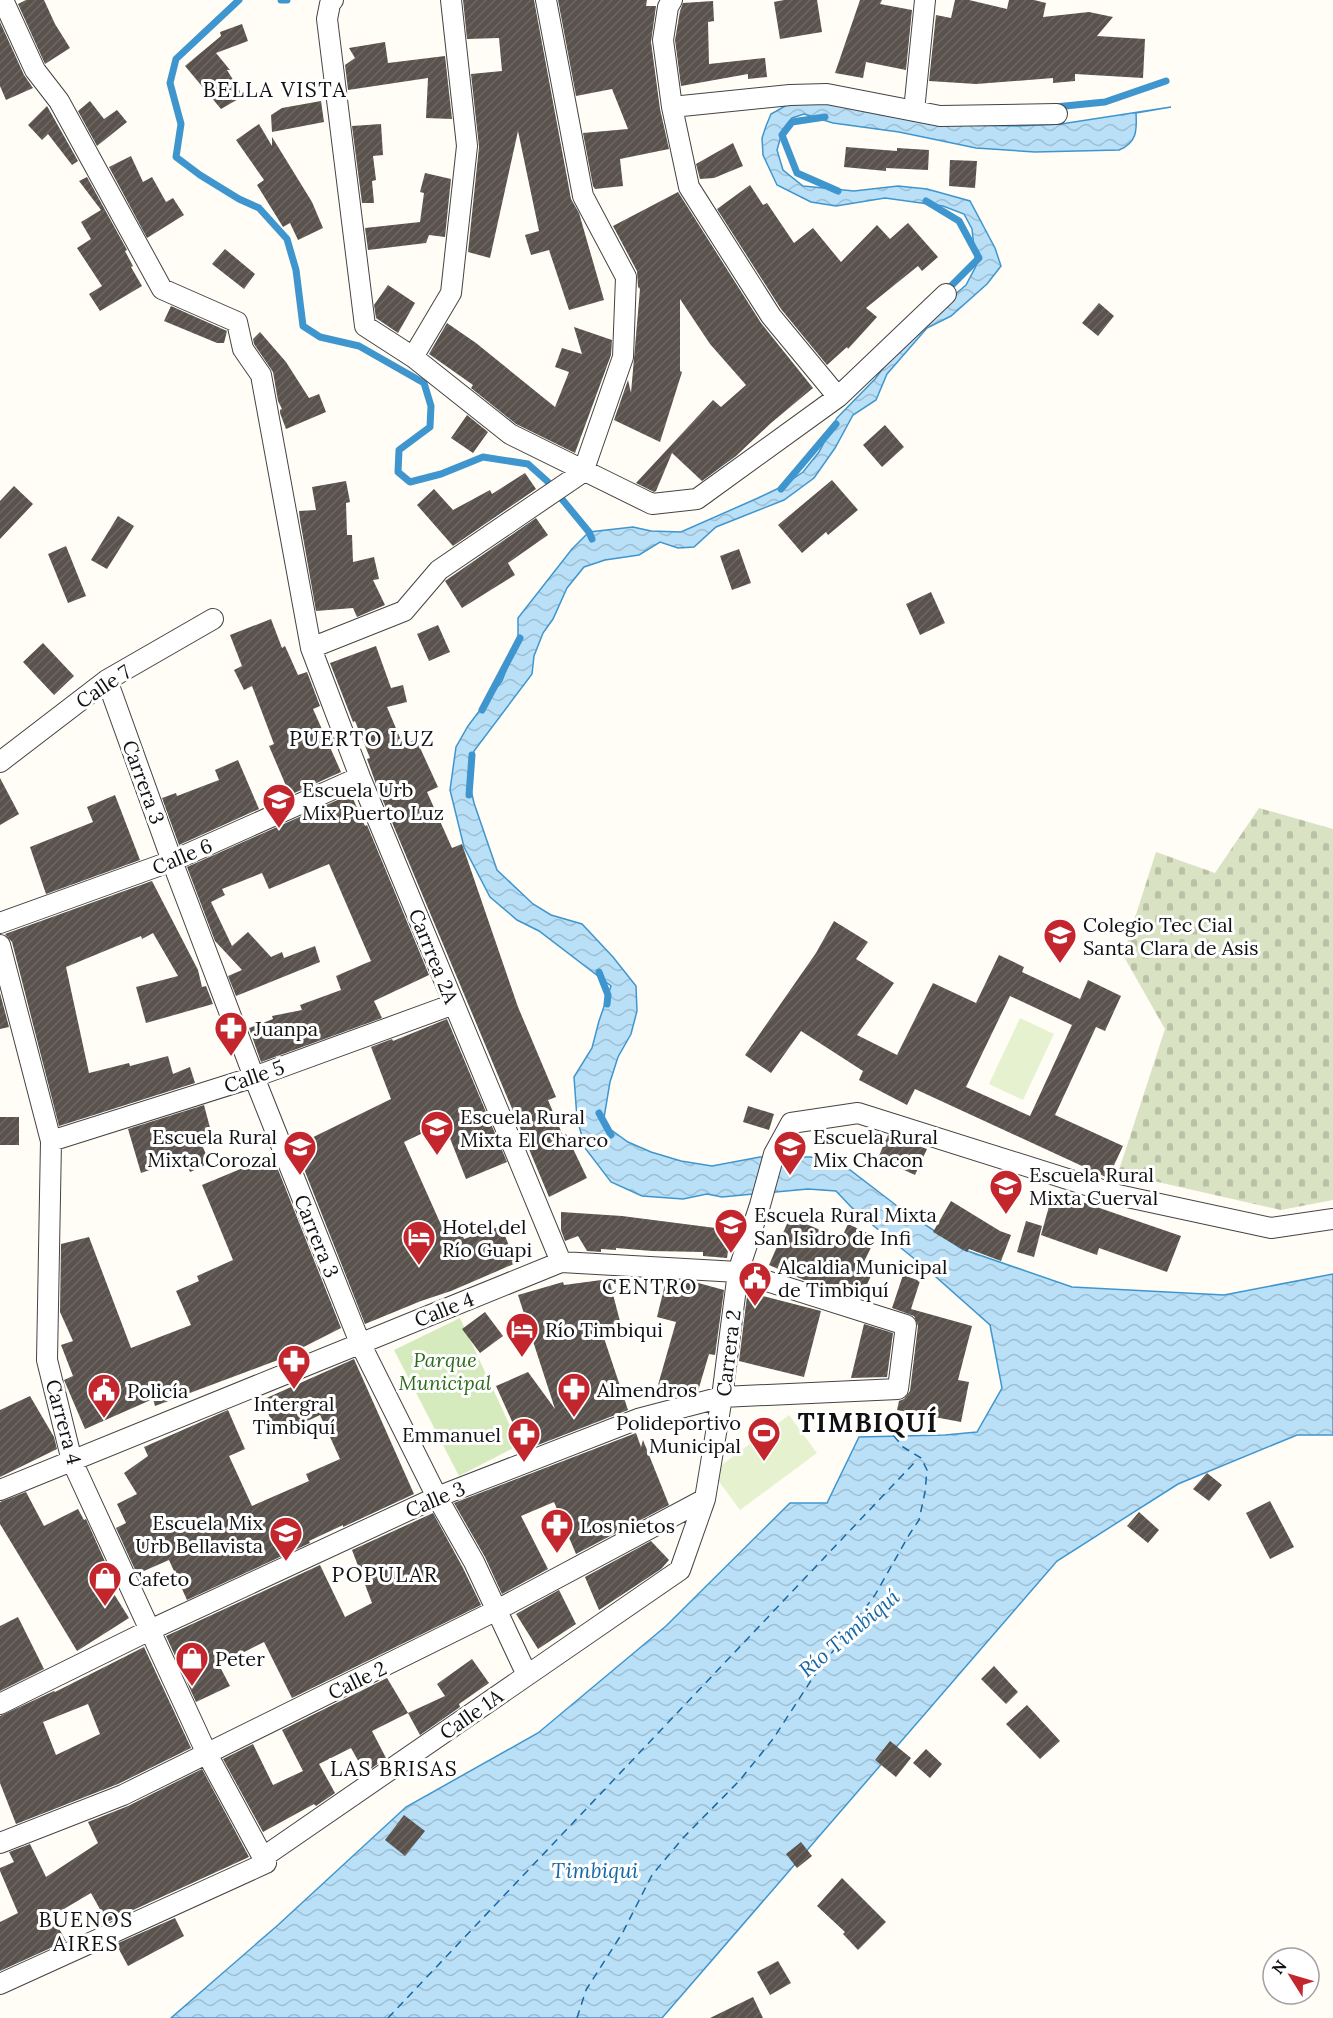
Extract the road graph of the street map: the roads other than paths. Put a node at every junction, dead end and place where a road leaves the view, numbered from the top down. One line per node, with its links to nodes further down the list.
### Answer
1 (3, 0): 15 (street, Carrrea 2A)
2 (333, 0): 11 (street)
3 (451, 0): 11 (street)
4 (546, 0): 13 (street)
5 (672, 0): 7 (street)
6 (925, 0): 8 (street)
7 (672, 108): 8 (street); 12 (street)
8 (914, 111): 9 (street)
9 (1057, 114)
10 (946, 294): 12 (street)
11 (413, 357): 13 (street)
12 (838, 397): 13 (street)
13 (584, 472): 15 (street)
14 (213, 619): 16 (street, Calle 7)
15 (311, 648): 18 (street, Carrrea 2A)
16 (107, 680): 17 (street, Calle 7); 19 (street, Carrera 3)
17 (0, 762)
18 (360, 777): 19 (street, Calle 6); 22 (street, Carrrea 2A)
19 (172, 861): 20 (street, Calle 6); 23 (street, Carrera 3)
20 (0, 923)
21 (0, 945): 24 (street, Carrera 4)
22 (454, 1004): 23 (street, Calle 5); 26 (street, Carrrea 2A)
23 (254, 1077): 24 (street, Calle 5); 28 (street, Carrera 3)
24 (51, 1141): 31 (street, Carrera 4)
25 (1333, 1219): 27 (street, Carrera 2)
26 (561, 1262): 27 (street, Calle 4); 28 (street, Calle 4)
27 (738, 1272): 29 (street, Calle 4); 30 (street, Carrera 2)
28 (360, 1342): 31 (street, Calle 4); 33 (street, Carrera 3)
29 (898, 1389): 30 (street, Calle 3)
30 (722, 1397): 33 (street, Calle 3); 34 (street, Carrera 2)
31 (72, 1461): 32 (street, Calle 4); 37 (street, Carrera 4)
32 (0, 1490)
33 (437, 1497): 36 (street, Carrera 3); 37 (street, Calle 3)
34 (705, 1499): 35 (street, Carrera 2); 36 (street, Calle 2)
35 (680, 1570): 38 (street, Calle 1A)
36 (497, 1610): 38 (street, Carrera 3); 40 (street, Calle 2)
37 (150, 1630): 39 (street, Calle 3); 40 (street, Carrera 4)
38 (527, 1675): 42 (street, Calle 1A)
39 (0, 1704)
40 (207, 1754): 41 (street, Calle 2); 42 (street, Carrera 4)
41 (0, 1843)
42 (264, 1860): 43 (street, Calle 1A)
43 (0, 1984)

